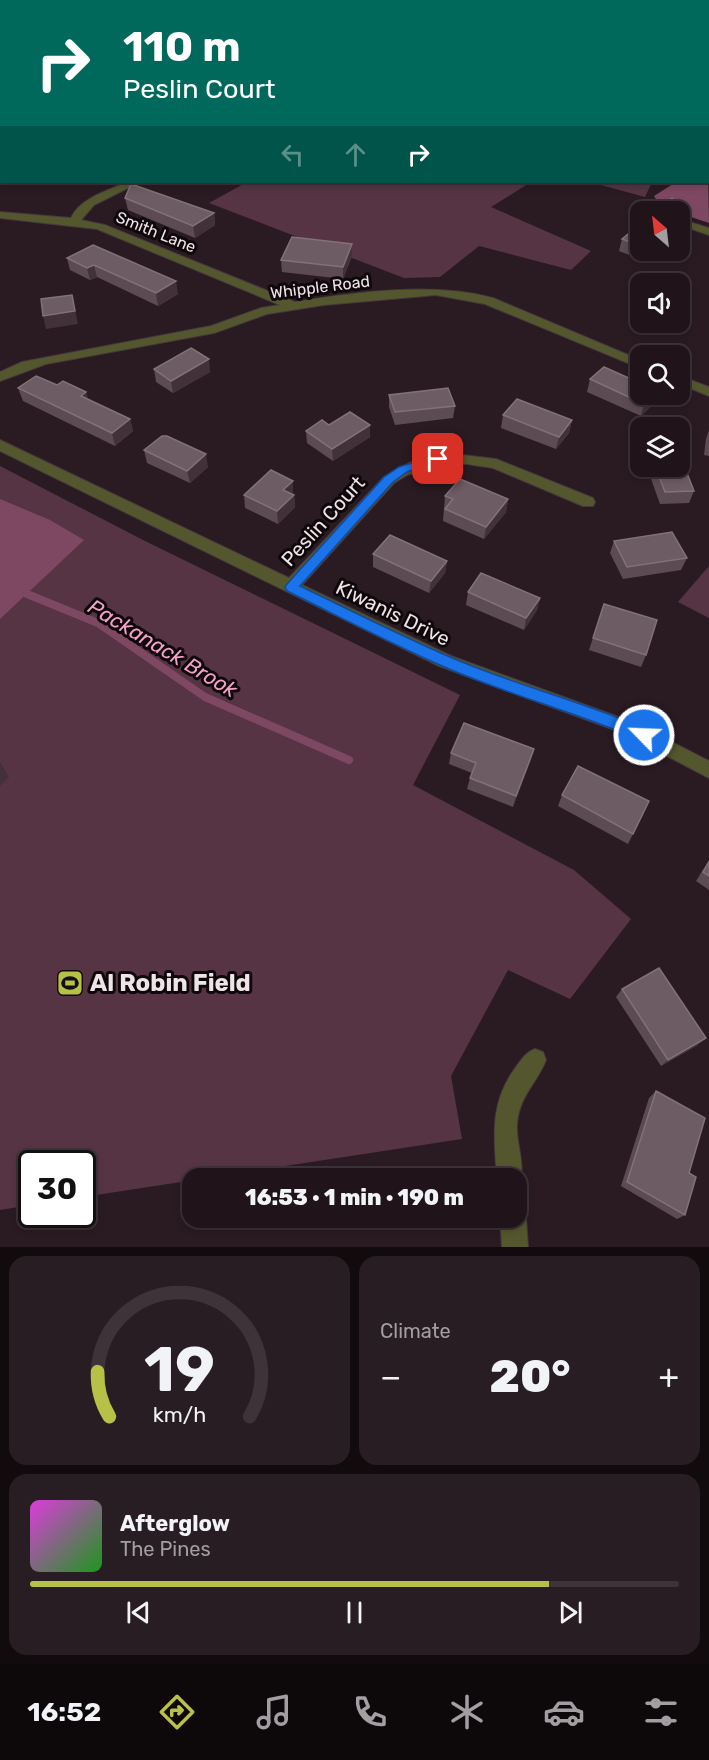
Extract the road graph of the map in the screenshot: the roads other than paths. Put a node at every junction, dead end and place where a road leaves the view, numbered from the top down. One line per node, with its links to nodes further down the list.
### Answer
1 (133, 183): 3 (street)
2 (0, 215): 3 (street, Smith Lane)
3 (75, 221): 6 (street, Smith Lane)
4 (690, 225): 5 (street)
5 (709, 232)
6 (293, 306): 7 (street, Whipple Road); 8 (street, Whipple Road)
7 (630, 360)
8 (0, 377)
9 (690, 384): 10 (street)
10 (709, 392)
11 (0, 445): 13 (street, Kiwanis Drive)
12 (588, 502): 13 (street, Peslin Court)
13 (291, 587): 14 (street, Kiwanis Drive)
14 (709, 770)
15 (535, 1060): 16 (street)
16 (508, 1168)
17 (514, 1228): 18 (street)
18 (515, 1247)

